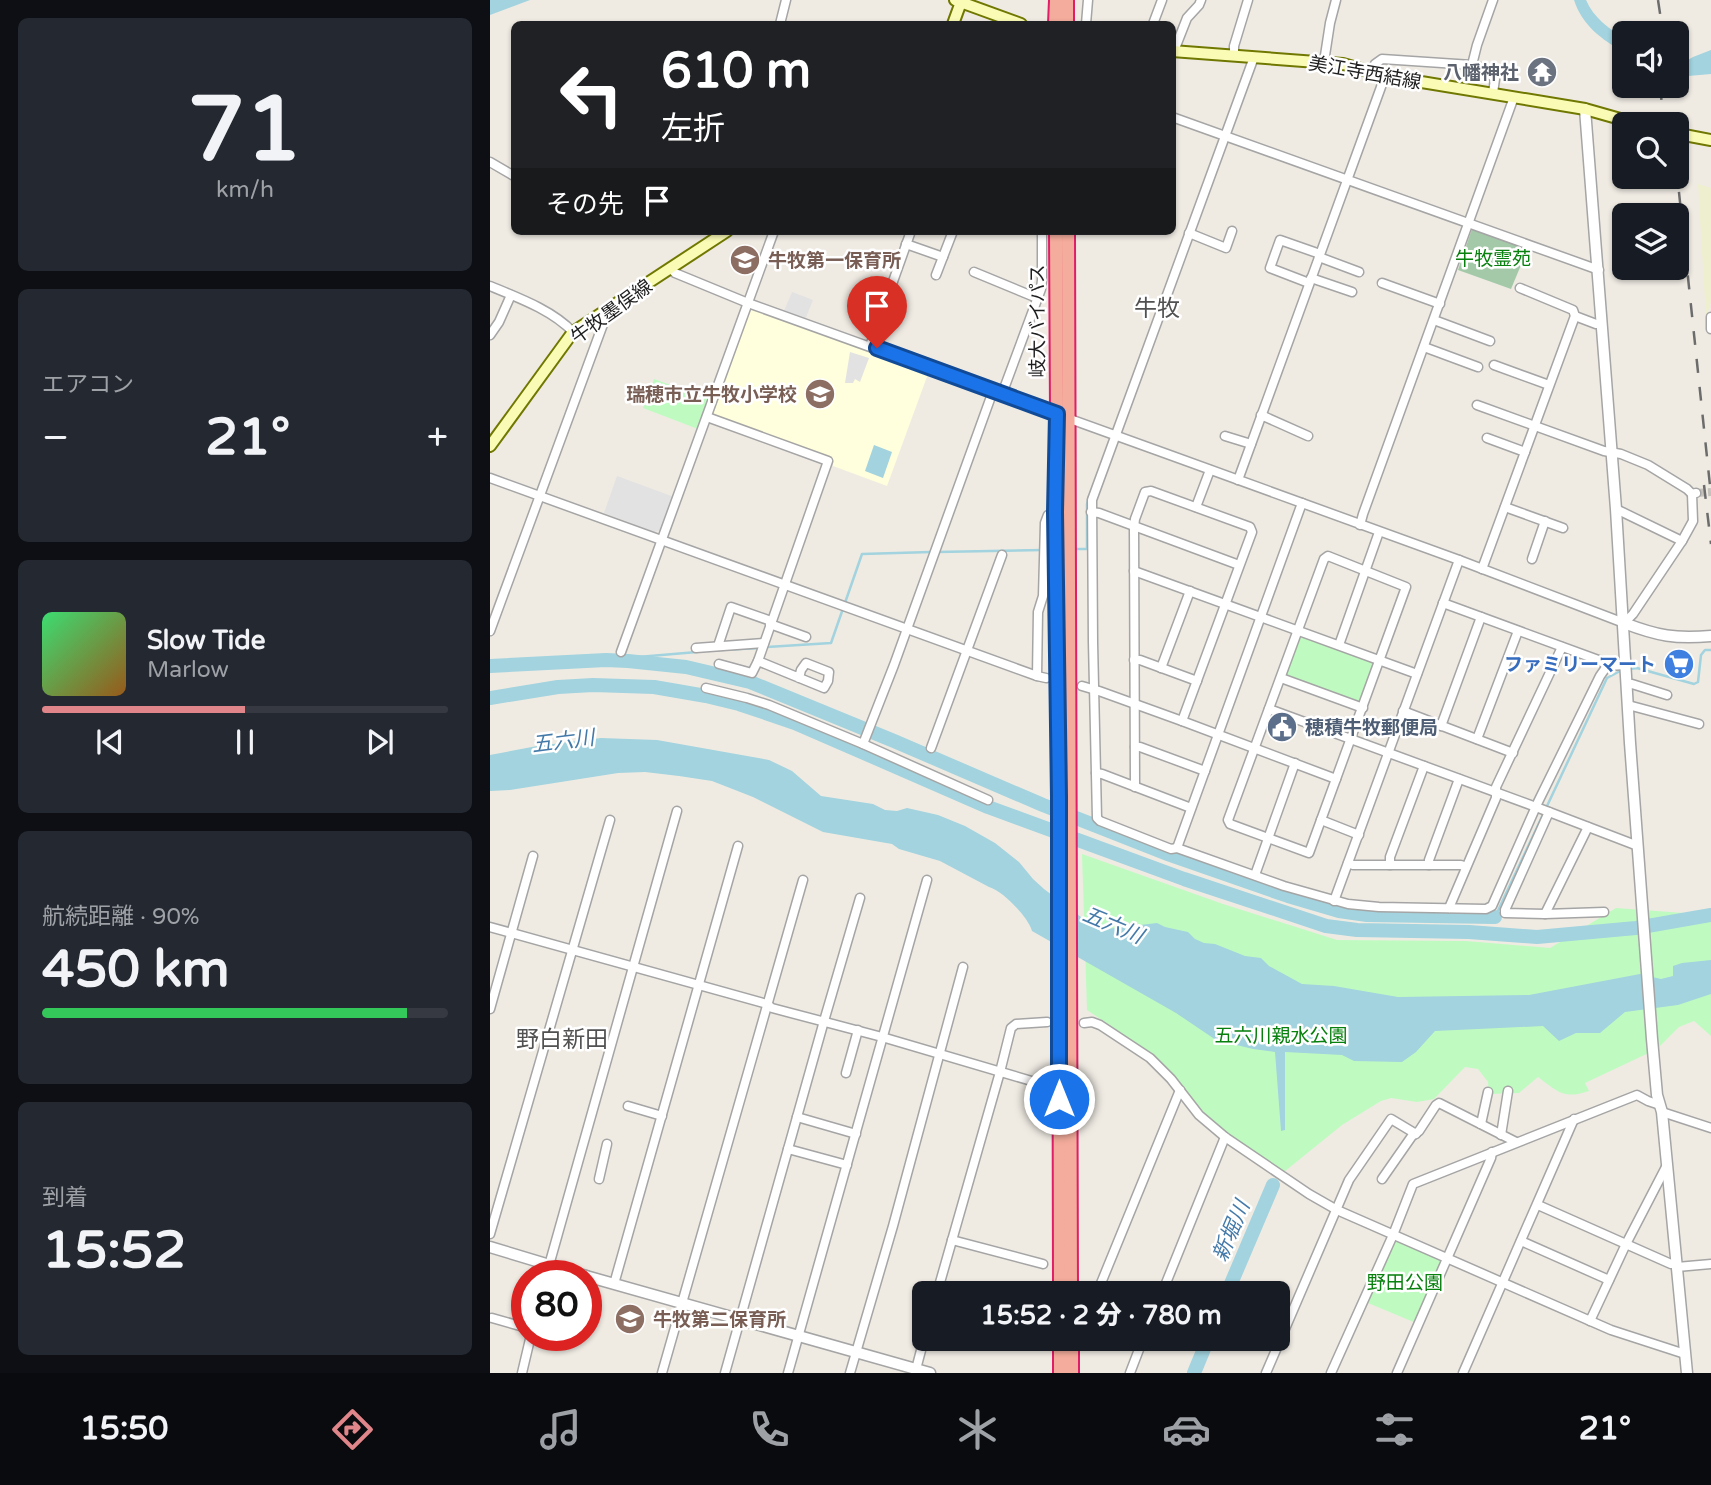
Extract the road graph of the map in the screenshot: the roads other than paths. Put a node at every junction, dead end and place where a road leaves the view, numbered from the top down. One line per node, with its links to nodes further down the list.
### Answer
1 (786, 0): 11 (street)
2 (1056, 0): 14 (highway)
3 (1067, 0): 15 (highway)
4 (1088, 0): 16 (street)
5 (1162, 0): 17 (street)
6 (1201, 0): 18 (street)
7 (1248, 0): 20 (street)
8 (1336, 0): 22 (street)
9 (1493, 0): 23 (street)
10 (959, 1): 12 (main road); 13 (main road)
11 (781, 21)
12 (954, 21)
13 (1013, 21)
14 (1055, 21)
15 (1067, 21)
16 (1086, 21)
17 (1154, 21)
18 (1176, 44)
19 (1176, 51): 20 (main road, 美江寺西結線)
20 (1234, 55): 21 (main road, 美江寺西結線)
21 (1254, 57): 22 (main road, 美江寺西結線); 31 (street)
22 (1324, 62): 24 (main road, 美江寺西結線)
23 (1472, 65): 24 (street); 26 (street)
24 (1372, 72): 25 (main road, 美江寺西結線)
25 (1385, 76): 26 (main road, 美江寺西結線); 36 (street)
26 (1493, 93): 27 (main road, 美江寺西結線)
27 (1514, 97): 28 (main road, 美江寺西結線); 37 (street)
28 (1585, 109): 29 (main road, 美江寺西結線); 51 (street)
29 (1612, 117)
30 (1176, 118): 31 (street)
31 (1224, 135): 36 (street); 39 (street)
32 (1689, 136): 33 (main road)
33 (1711, 141)
34 (490, 162): 35 (street)
35 (511, 174)
36 (1347, 180): 37 (street); 48 (street)
37 (1470, 223): 51 (street); 63 (street)
38 (1233, 231): 39 (street)
39 (1189, 233): 84 (street)
40 (721, 235): 50 (main road, 牛牧墨俣線)
41 (773, 235): 62 (street)
42 (909, 235): 47 (street)
43 (951, 235): 49 (street)
44 (1042, 235): 61 (street)
45 (1056, 235): 82 (highway, 岐大バイパス)
46 (1068, 235): 82 (highway, 岐大バイパス)
47 (906, 244): 49 (street); 73 (street)
48 (1320, 256): 53 (street); 55 (street); 55 (street)
49 (943, 257): 54 (street)
50 (671, 269): 62 (street); 64 (main road, 牛牧墨俣線)
51 (1599, 270): 68 (street)
52 (976, 272): 61 (street)
53 (1359, 272)
54 (936, 275)
55 (1310, 281): 59 (street); 80 (street)
56 (1382, 283): 63 (street)
57 (490, 286): 60 (street)
58 (1520, 288): 65 (street)
59 (1352, 292)
60 (510, 295): 70 (street); 71 (street)
61 (1037, 298): 78 (street)
62 (748, 303): 73 (street); 81 (street)
63 (1440, 304): 67 (street)
64 (609, 308): 70 (main road, 牛牧墨俣線); 95 (street)
65 (1575, 316): 68 (street); 77 (street)
66 (1711, 317): 69 (street)
67 (1434, 320): 72 (street); 74 (street)
68 (1602, 324): 91 (street)
69 (1711, 329)
70 (573, 332): 89 (main road, 牛牧墨俣線)
71 (490, 335)
72 (1490, 341)
73 (870, 346): 78 (street)
74 (1424, 347): 76 (street); 103 (street)
75 (1494, 365): 77 (street)
76 (1478, 367)
77 (1549, 385): 83 (street)
78 (997, 393): 82 (street); 124 (street)
79 (1477, 405): 83 (street)
80 (1261, 415): 86 (street); 88 (street)
81 (707, 416): 107 (street); 116 (street)
82 (1063, 416): 84 (street); 100 (highway, 岐大バイパス); 177 (highway, 岐大バイパス)
83 (1534, 427): 90 (street); 91 (street)
84 (1116, 435): 92 (street); 101 (street)
85 (1225, 436): 88 (street)
86 (1308, 436)
87 (1488, 438): 90 (street)
88 (1251, 444): 94 (street)
89 (490, 446)
90 (1525, 452): 98 (street)
91 (1611, 452): 99 (street); 108 (street)
92 (1210, 470): 94 (street); 97 (street)
93 (490, 478): 95 (street)
94 (1238, 480): 96 (street)
95 (541, 496): 107 (street); 126 (street)
96 (1302, 503): 103 (street); 120 (street)
97 (1196, 507): 104 (street); 112 (street)
98 (1505, 507): 102 (street); 113 (street)
99 (1616, 509): 108 (street); 123 (street)
100 (1055, 512): 135 (street); 177 (highway, 岐大バイパス)
101 (1091, 512): 104 (street); 150 (street)
102 (1545, 521): 105 (street); 110 (street)
103 (1360, 525): 106 (street)
104 (1134, 527): 112 (street); 115 (street)
105 (1563, 528)
106 (1380, 532): 111 (street); 114 (street)
107 (661, 540): 116 (street); 136 (street)
108 (1682, 541): 123 (street)
109 (1002, 555): 135 (street)
110 (1532, 559)
111 (1459, 561): 113 (street); 119 (street)
112 (1239, 565): 118 (street)
113 (1482, 569): 123 (street)
114 (1366, 570): 125 (street); 130 (street); 138 (street)
115 (1134, 571): 117 (street); 137 (street)
116 (784, 584): 122 (street); 124 (street)
117 (1190, 591): 118 (street); 142 (street)
118 (1225, 603): 120 (street); 146 (street)
119 (1443, 603): 121 (street); 143 (street)
120 (1261, 616): 125 (street); 160 (street)
121 (1481, 617): 127 (street); 159 (street)
122 (771, 623): 129 (street); 131 (street); 134 (street)
123 (1624, 623): 128 (street); 140 (street)
124 (907, 629): 135 (street); 163 (street)
125 (1298, 630): 130 (street); 145 (street)
126 (490, 631)
127 (1518, 631): 132 (street); 162 (street)
128 (1711, 636)
129 (806, 637)
130 (1339, 645): 138 (street)
131 (718, 646): 133 (street); 134 (street)
132 (1562, 647): 141 (street); 168 (street)
133 (696, 649)
134 (761, 651): 139 (street); 144 (street)
135 (967, 651): 165 (street)
136 (621, 652)
137 (1134, 660): 142 (street); 152 (street)
138 (1380, 660): 143 (street); 154 (street)
139 (719, 664)
140 (1626, 665): 141 (street); 147 (street)
141 (1607, 666): 179 (street)
142 (1161, 668): 146 (street)
143 (1417, 674): 156 (street)
144 (799, 678)
145 (1281, 678): 154 (street); 155 (street)
146 (1197, 681): 157 (street)
147 (1627, 685): 151 (street); 153 (street)
148 (1082, 686): 150 (street)
149 (706, 688): 163 (street)
150 (1094, 689): 152 (street); 172 (street)
151 (1667, 695)
152 (1134, 703): 157 (street); 164 (street)
153 (1628, 705): 158 (street); 189 (street)
154 (1363, 708): 161 (street)
155 (1269, 709): 161 (street); 166 (street)
156 (1403, 711): 159 (street); 167 (street)
157 (1182, 721): 160 (street)
158 (1699, 724)
159 (1441, 726): 162 (street)
160 (1218, 734): 166 (street); 171 (street)
161 (1351, 738): 167 (street); 173 (street)
162 (1476, 740): 168 (street)
163 (863, 744): 178 (street)
164 (1135, 747): 171 (street); 175 (street)
165 (931, 748)
166 (1255, 748): 169 (street); 187 (street)
167 (1389, 753): 170 (street); 186 (street)
168 (1513, 753): 176 (street)
169 (1296, 763): 173 (street); 187 (street)
170 (1423, 766): 174 (street); 193 (street)
171 (1205, 771): 180 (street)
172 (1096, 773): 175 (street); 190 (street)
173 (1336, 779): 184 (street)
174 (1459, 779): 176 (street); 194 (street)
175 (1135, 787): 180 (street)
176 (1496, 793): 179 (street); 195 (street)
177 (1064, 798): 210 (highway, 岐大バイパス)
178 (988, 800)
179 (1536, 807): 182 (street); 201 (street)
180 (1191, 808): 190 (street)
181 (677, 811): 207 (street)
182 (1549, 812): 185 (street); 203 (street)
183 (610, 820): 206 (street)
184 (1321, 820): 186 (street); 187 (street)
185 (1588, 827): 189 (street); 203 (street)
186 (1359, 835): 192 (street)
187 (1268, 838): 196 (street)
188 (738, 846): 209 (street)
189 (1638, 846): 226 (street)
190 (1177, 848): 196 (street)
191 (533, 856): 205 (street)
192 (1348, 863): 193 (street); 200 (street)
193 (1390, 865): 194 (street)
194 (1429, 865): 195 (street)
195 (1466, 867): 201 (street)
196 (1255, 876): 200 (street)
197 (803, 880): 211 (street)
198 (927, 880): 217 (street)
199 (860, 898): 213 (street)
200 (1334, 901): 201 (street)
201 (1449, 908)
202 (1604, 912): 203 (street)
203 (1545, 914)
204 (490, 927): 205 (street)
205 (512, 933): 206 (street); 212 (street)
206 (572, 949): 207 (street); 246 (street)
207 (633, 967): 209 (street); 254 (street)
208 (963, 967): 218 (street)
209 (699, 985): 211 (street); 227 (street)
210 (1065, 989): 261 (highway, 岐大バイパス); 262 (highway, 岐大バイパス)
211 (767, 1004): 213 (street); 267 (street)
212 (490, 1009)
213 (824, 1021): 216 (street); 228 (street)
214 (1046, 1022): 219 (street)
215 (1084, 1023): 222 (street)
216 (858, 1030): 217 (street); 220 (street)
217 (883, 1037): 218 (street); 232 (street)
218 (941, 1055): 219 (street); 278 (street)
219 (1000, 1072): 221 (street); 248 (street)
220 (846, 1073)
221 (1035, 1082)
222 (1180, 1090): 235 (street); 263 (street)
223 (1508, 1091): 234 (street)
224 (1488, 1092): 230 (street)
225 (628, 1106): 227 (street)
226 (1661, 1108): 229 (street); 231 (street); 241 (street)
227 (662, 1116): 266 (street)
228 (797, 1117): 232 (street); 238 (street)
229 (1574, 1119): 236 (street); 244 (street)
230 (1481, 1124): 233 (street); 234 (street)
231 (1711, 1128)
232 (856, 1134): 240 (street)
233 (1416, 1134): 243 (street); 245 (street)
234 (1502, 1135): 236 (street)
235 (1225, 1137): 245 (street); 264 (street)
236 (1516, 1142): 239 (street)
237 (607, 1144): 242 (street)
238 (789, 1149): 240 (street); 269 (street)
239 (1492, 1152): 247 (street); 252 (street)
240 (847, 1165): 272 (street)
241 (1667, 1165): 250 (street); 257 (street)
242 (598, 1179)
243 (1382, 1179)
244 (1538, 1205): 249 (street); 250 (street)
245 (1337, 1210): 247 (street); 290 (street)
246 (490, 1234)
247 (1392, 1235): 252 (street); 291 (street)
248 (952, 1240): 255 (street); 260 (street)
249 (1521, 1241): 258 (street); 265 (street)
250 (1626, 1244): 257 (street); 258 (street)
251 (490, 1247): 253 (street)
252 (1447, 1259): 265 (street); 292 (street)
253 (522, 1260)
254 (550, 1260)
255 (1042, 1264)
256 (1711, 1264): 257 (street)
257 (1676, 1265): 279 (street)
258 (1609, 1280): 270 (street)
259 (602, 1281): 266 (street)
260 (940, 1281)
261 (1060, 1281)
262 (1071, 1281)
263 (1102, 1281)
264 (1167, 1281)
265 (1503, 1283): 270 (street); 293 (street)
266 (614, 1284): 267 (street)
267 (682, 1303): 269 (street); 282 (street)
268 (492, 1318): 271 (street)
269 (740, 1319): 272 (street); 283 (street)
270 (1590, 1321): 279 (street)
271 (511, 1323)
272 (798, 1336): 278 (street); 284 (street)
273 (527, 1351): 281 (street)
274 (921, 1351): 280 (street)
275 (1060, 1351): 287 (highway)
276 (1072, 1351): 288 (highway)
277 (1138, 1351): 289 (street)
278 (856, 1352): 280 (street); 285 (street)
279 (1685, 1354): 294 (street)
280 (915, 1371): 286 (street)
281 (522, 1373)
282 (662, 1373)
283 (725, 1373)
284 (788, 1373)
285 (850, 1373)
286 (930, 1373)
287 (1060, 1373)
288 (1072, 1373)
289 (1130, 1373)
290 (1266, 1373)
291 (1331, 1373)
292 (1397, 1373)
293 (1463, 1373)
294 (1687, 1373)

